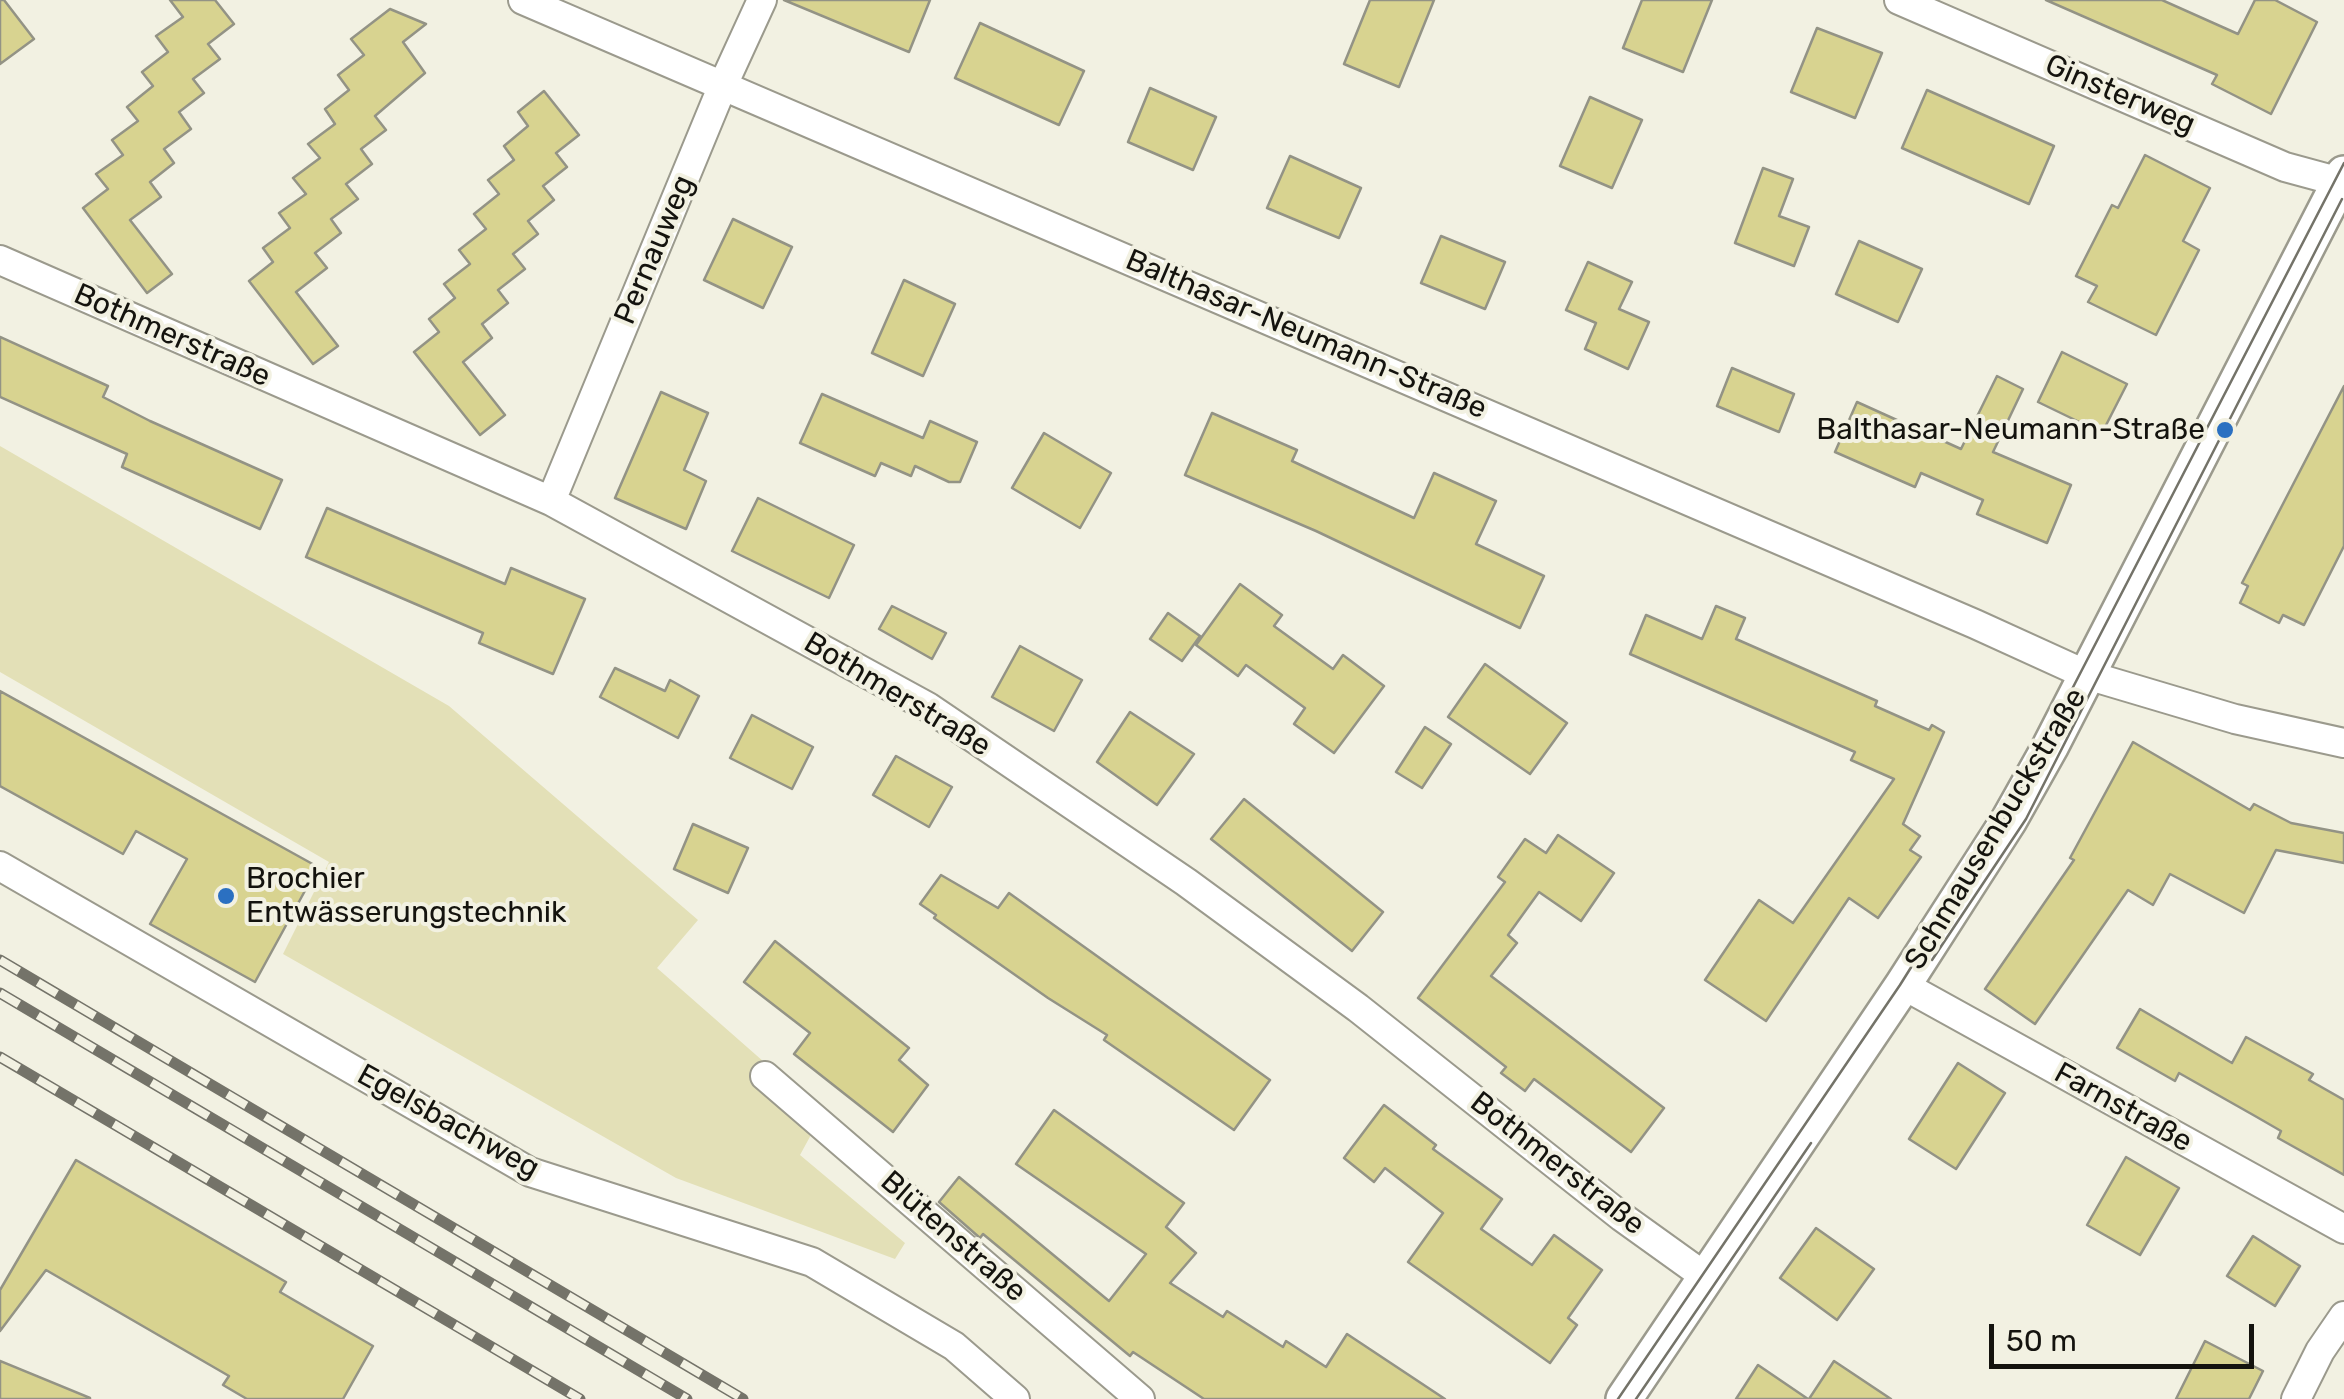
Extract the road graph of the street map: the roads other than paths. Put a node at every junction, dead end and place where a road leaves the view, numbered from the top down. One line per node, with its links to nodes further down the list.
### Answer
1 (523, 0): 4 (street, Balthasar-Neumann-Straße)
2 (762, 0): 4 (street, Pernauweg)
3 (1901, 0): 5 (street, Ginsterweg)
4 (723, 84): 7 (street, Pernauweg); 8 (street, Balthasar-Neumann-Straße)
5 (2343, 180): 8 (street, Schmausenbuckstraße)
6 (0, 260): 7 (street, Bothmerstraße)
7 (550, 501): 14 (street, Bothmerstraße)
8 (2087, 674): 9 (street, Balthasar-Neumann-Straße); 11 (street, Schmausenbuckstraße)
9 (2344, 743)
10 (0, 866): 16 (street, Egelsbachweg)
11 (1903, 985): 13 (street, Farnstraße); 14 (street, Schmausenbuckstraße)
12 (765, 1076): 17 (street, Blütenstraße)
13 (2344, 1229)
14 (1707, 1278): 18 (street, Schmausenbuckstraße)
15 (2344, 1316): 19 (street)
16 (1014, 1399)
17 (1140, 1399)
18 (1624, 1399)
19 (2296, 1399)

